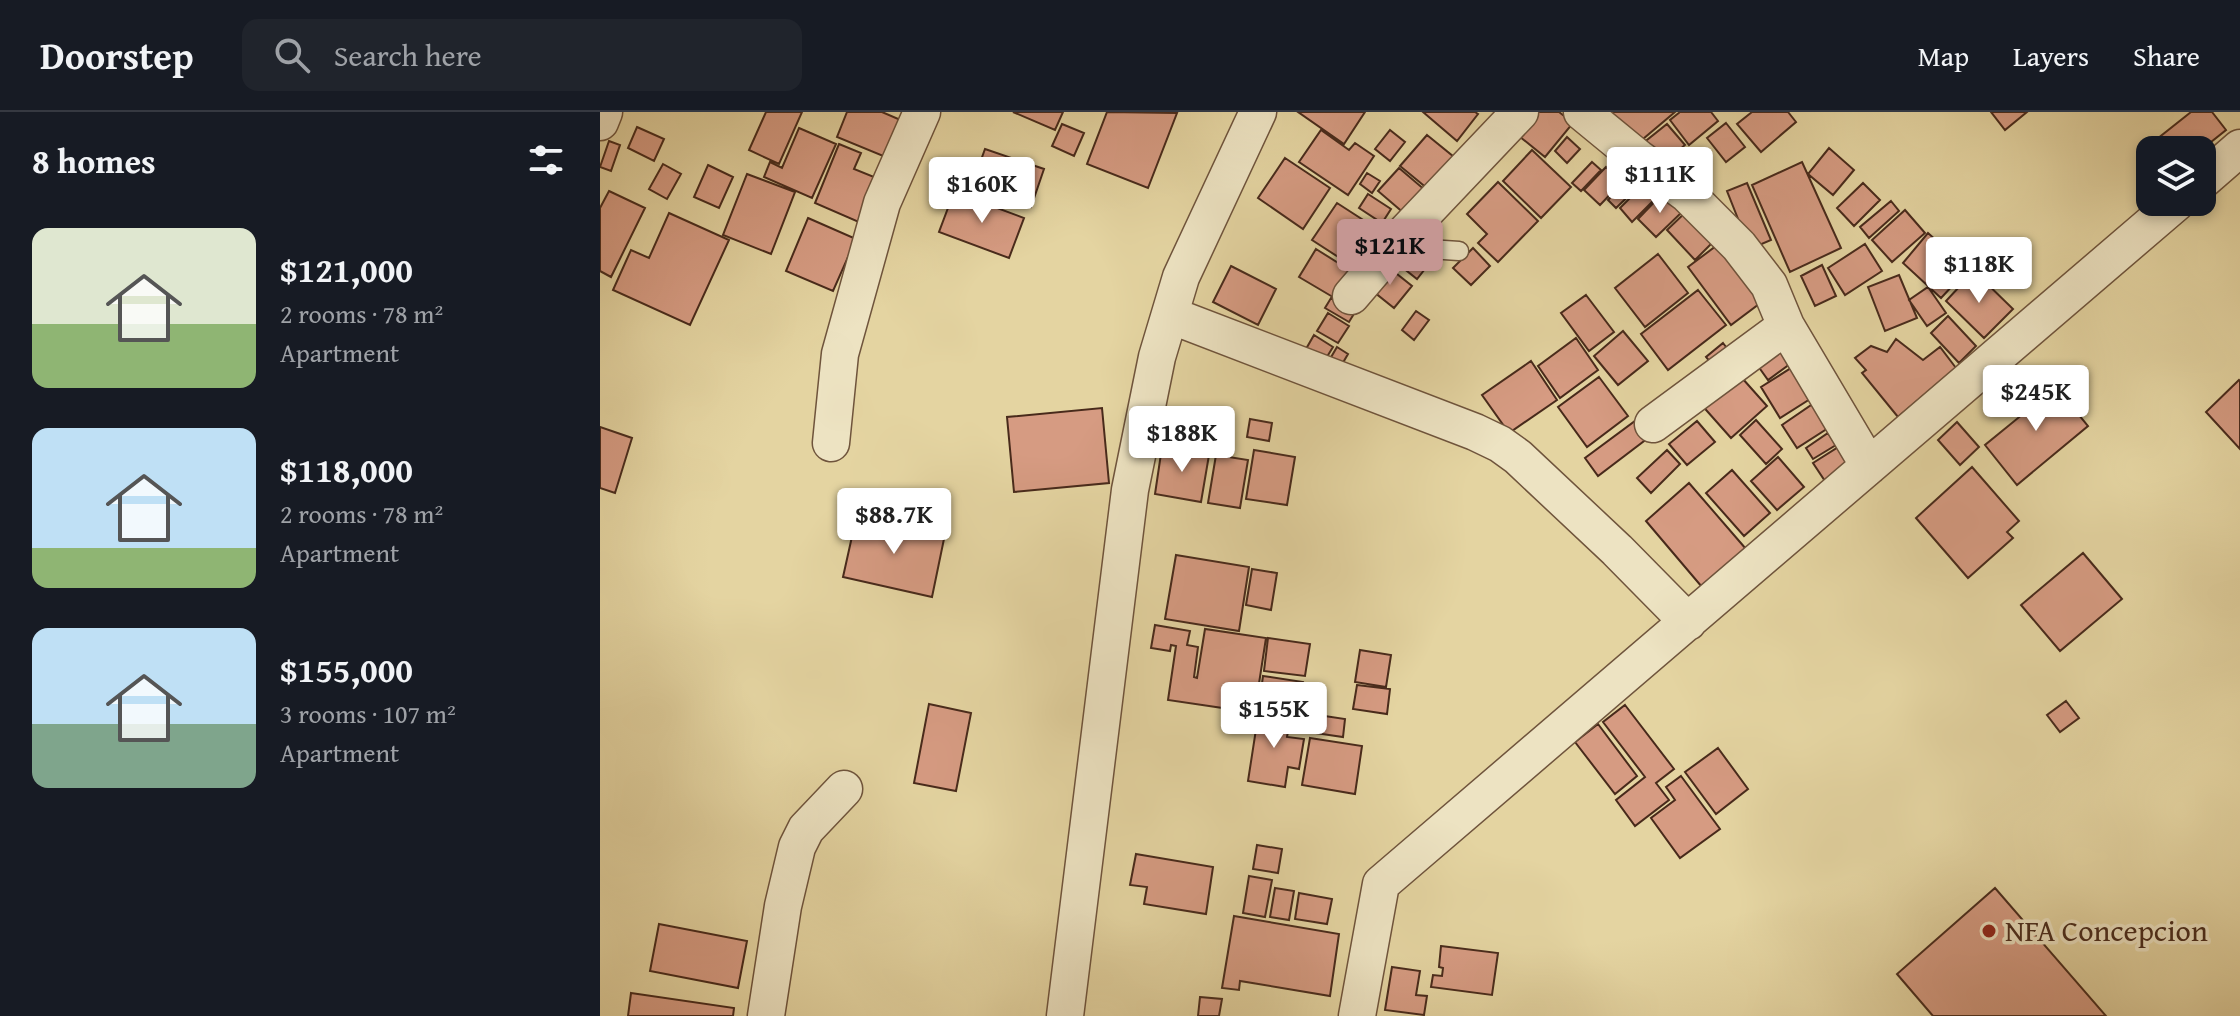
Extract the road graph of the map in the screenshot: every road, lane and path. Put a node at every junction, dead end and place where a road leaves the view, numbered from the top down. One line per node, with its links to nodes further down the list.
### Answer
1 (604, 112): 6 (street)
2 (922, 112): 16 (street)
3 (1258, 112): 13 (street)
4 (1520, 112): 10 (street)
5 (1582, 112): 14 (street)
6 (600, 122)
7 (2240, 148): 8 (street)
8 (2216, 169)
9 (2161, 216): 17 (street)
10 (1405, 233): 11 (lane); 12 (street)
11 (1459, 251)
12 (1351, 296)
13 (1170, 315): 18 (street); 21 (street)
14 (1786, 326): 15 (street); 17 (street)
15 (1653, 424)
16 (831, 443)
17 (1869, 466): 18 (street)
18 (1688, 622): 22 (street)
19 (844, 789): 20 (street)
20 (766, 1016)
21 (1065, 1016)
22 (1357, 1016)

